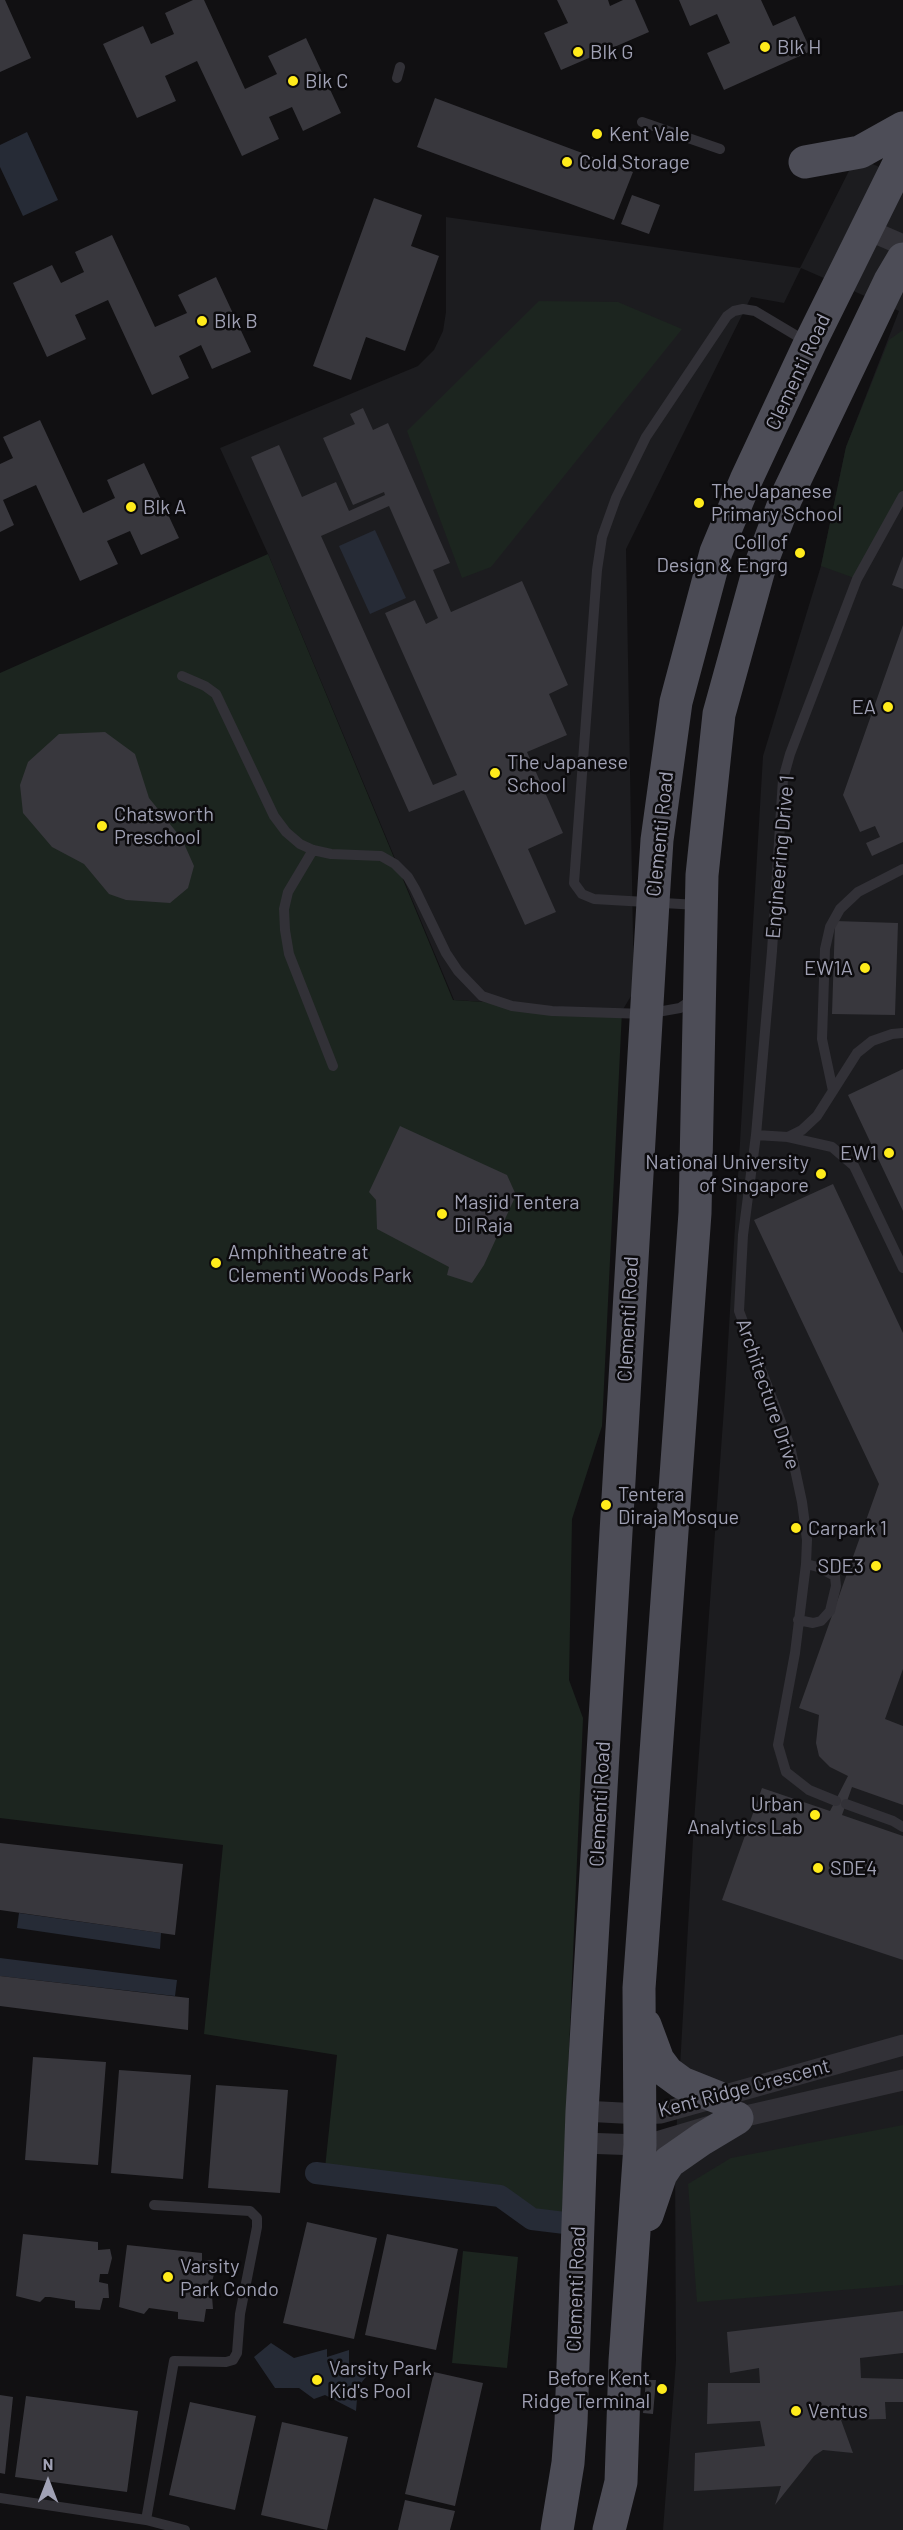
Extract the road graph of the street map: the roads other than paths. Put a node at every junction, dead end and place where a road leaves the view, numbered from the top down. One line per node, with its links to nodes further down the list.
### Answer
1 (642, 122): 3 (lane)
2 (903, 128): 5 (main road)
3 (720, 149)
4 (903, 155): 6 (main road, Clementi Road)
5 (805, 162)
6 (894, 195): 7 (main road, Clementi Road)
7 (866, 229): 8 (street); 12 (main road, Clementi Road)
8 (903, 245)
9 (903, 260): 11 (main road)
10 (903, 309): 11 (main road)
11 (865, 337): 18 (main road)
12 (810, 343): 17 (main road, Clementi Road); 17 (lane)
13 (903, 495): 24 (lane, Engineering Drive 1)
14 (182, 676): 15 (lane)
15 (313, 850): 20 (lane); 22 (lane)
16 (903, 869): 23 (lane)
17 (653, 902): 18 (lane); 20 (main road, Clementi Road)
18 (702, 905): 19 (main road)
19 (698, 996): 20 (lane); 30 (main road)
20 (646, 1014): 34 (main road, Clementi Road)
21 (903, 1033): 23 (lane)
22 (333, 1066)
23 (834, 1091): 25 (lane)
24 (756, 1135): 25 (lane); 27 (lane, Architecture Drive)
25 (788, 1137): 26 (lane)
26 (903, 1268)
27 (806, 1564): 28 (lane, Architecture Drive); 28 (lane)
28 (798, 1620): 29 (lane, Architecture Drive)
29 (903, 1827)
30 (639, 1988): 33 (main road); 35 (main road)
31 (903, 2045): 33 (street, Kent Ridge Crescent)
32 (903, 2080): 33 (street, Kent Ridge Crescent)
33 (727, 2107): 35 (street, Kent Ridge Crescent); 35 (street, Kent Ridge Crescent); 38 (main road)
34 (582, 2111): 35 (street, Kent Ridge Crescent); 36 (main road, Clementi Road)
35 (640, 2130): 36 (street, Kent Ridge Crescent); 38 (main road)
36 (582, 2143): 42 (main road, Clementi Road)
37 (154, 2205): 40 (lane)
38 (634, 2251): 43 (main road)
39 (0, 2498): 40 (lane)
40 (146, 2520): 41 (lane)
41 (185, 2530)
42 (557, 2530)
43 (609, 2530)

